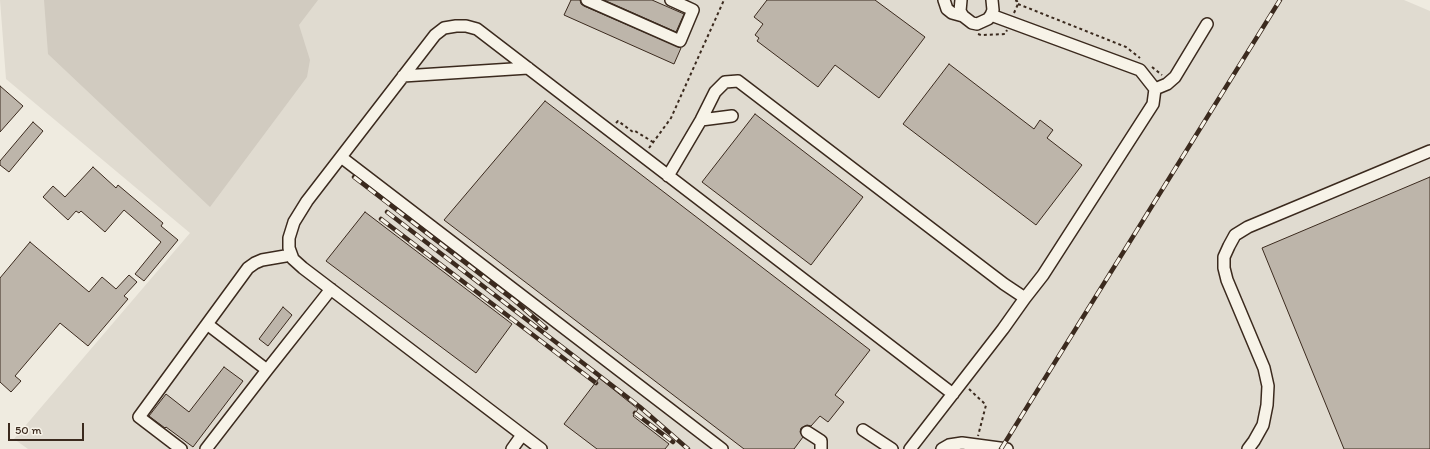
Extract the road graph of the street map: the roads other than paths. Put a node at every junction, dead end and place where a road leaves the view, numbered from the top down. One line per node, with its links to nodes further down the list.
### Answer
1 (587, 0): 2 (lane)
2 (671, 0)
3 (944, 0): 7 (lane)
4 (961, 0): 7 (lane)
5 (992, 0): 6 (lane)
6 (991, 15): 7 (lane); 11 (lane)
7 (963, 16)
8 (1207, 24): 11 (lane)
9 (528, 68): 10 (lane); 10 (lane); 16 (lane)
10 (403, 76): 15 (lane)
11 (1155, 88): 19 (lane)
12 (732, 116): 13 (lane)
13 (701, 120): 16 (lane); 19 (lane)
14 (1430, 151): 36 (lane)
15 (341, 157): 17 (lane); 30 (lane)
16 (668, 176): 22 (lane)
17 (291, 255): 18 (lane); 20 (lane)
18 (331, 289): 21 (lane); 25 (lane)
19 (1025, 298): 22 (lane)
20 (207, 324): 21 (lane); 27 (lane)
21 (267, 370): 28 (lane)
22 (953, 394): 33 (lane)
23 (863, 430): 32 (lane)
24 (807, 432): 31 (lane)
25 (522, 435): 26 (lane); 29 (lane)
26 (539, 448)
27 (181, 449)
28 (206, 449)
29 (512, 449)
30 (722, 449)
31 (821, 449)
32 (892, 449)
33 (910, 449)
34 (942, 449): 35 (lane)
35 (1007, 449)
36 (1248, 449)

